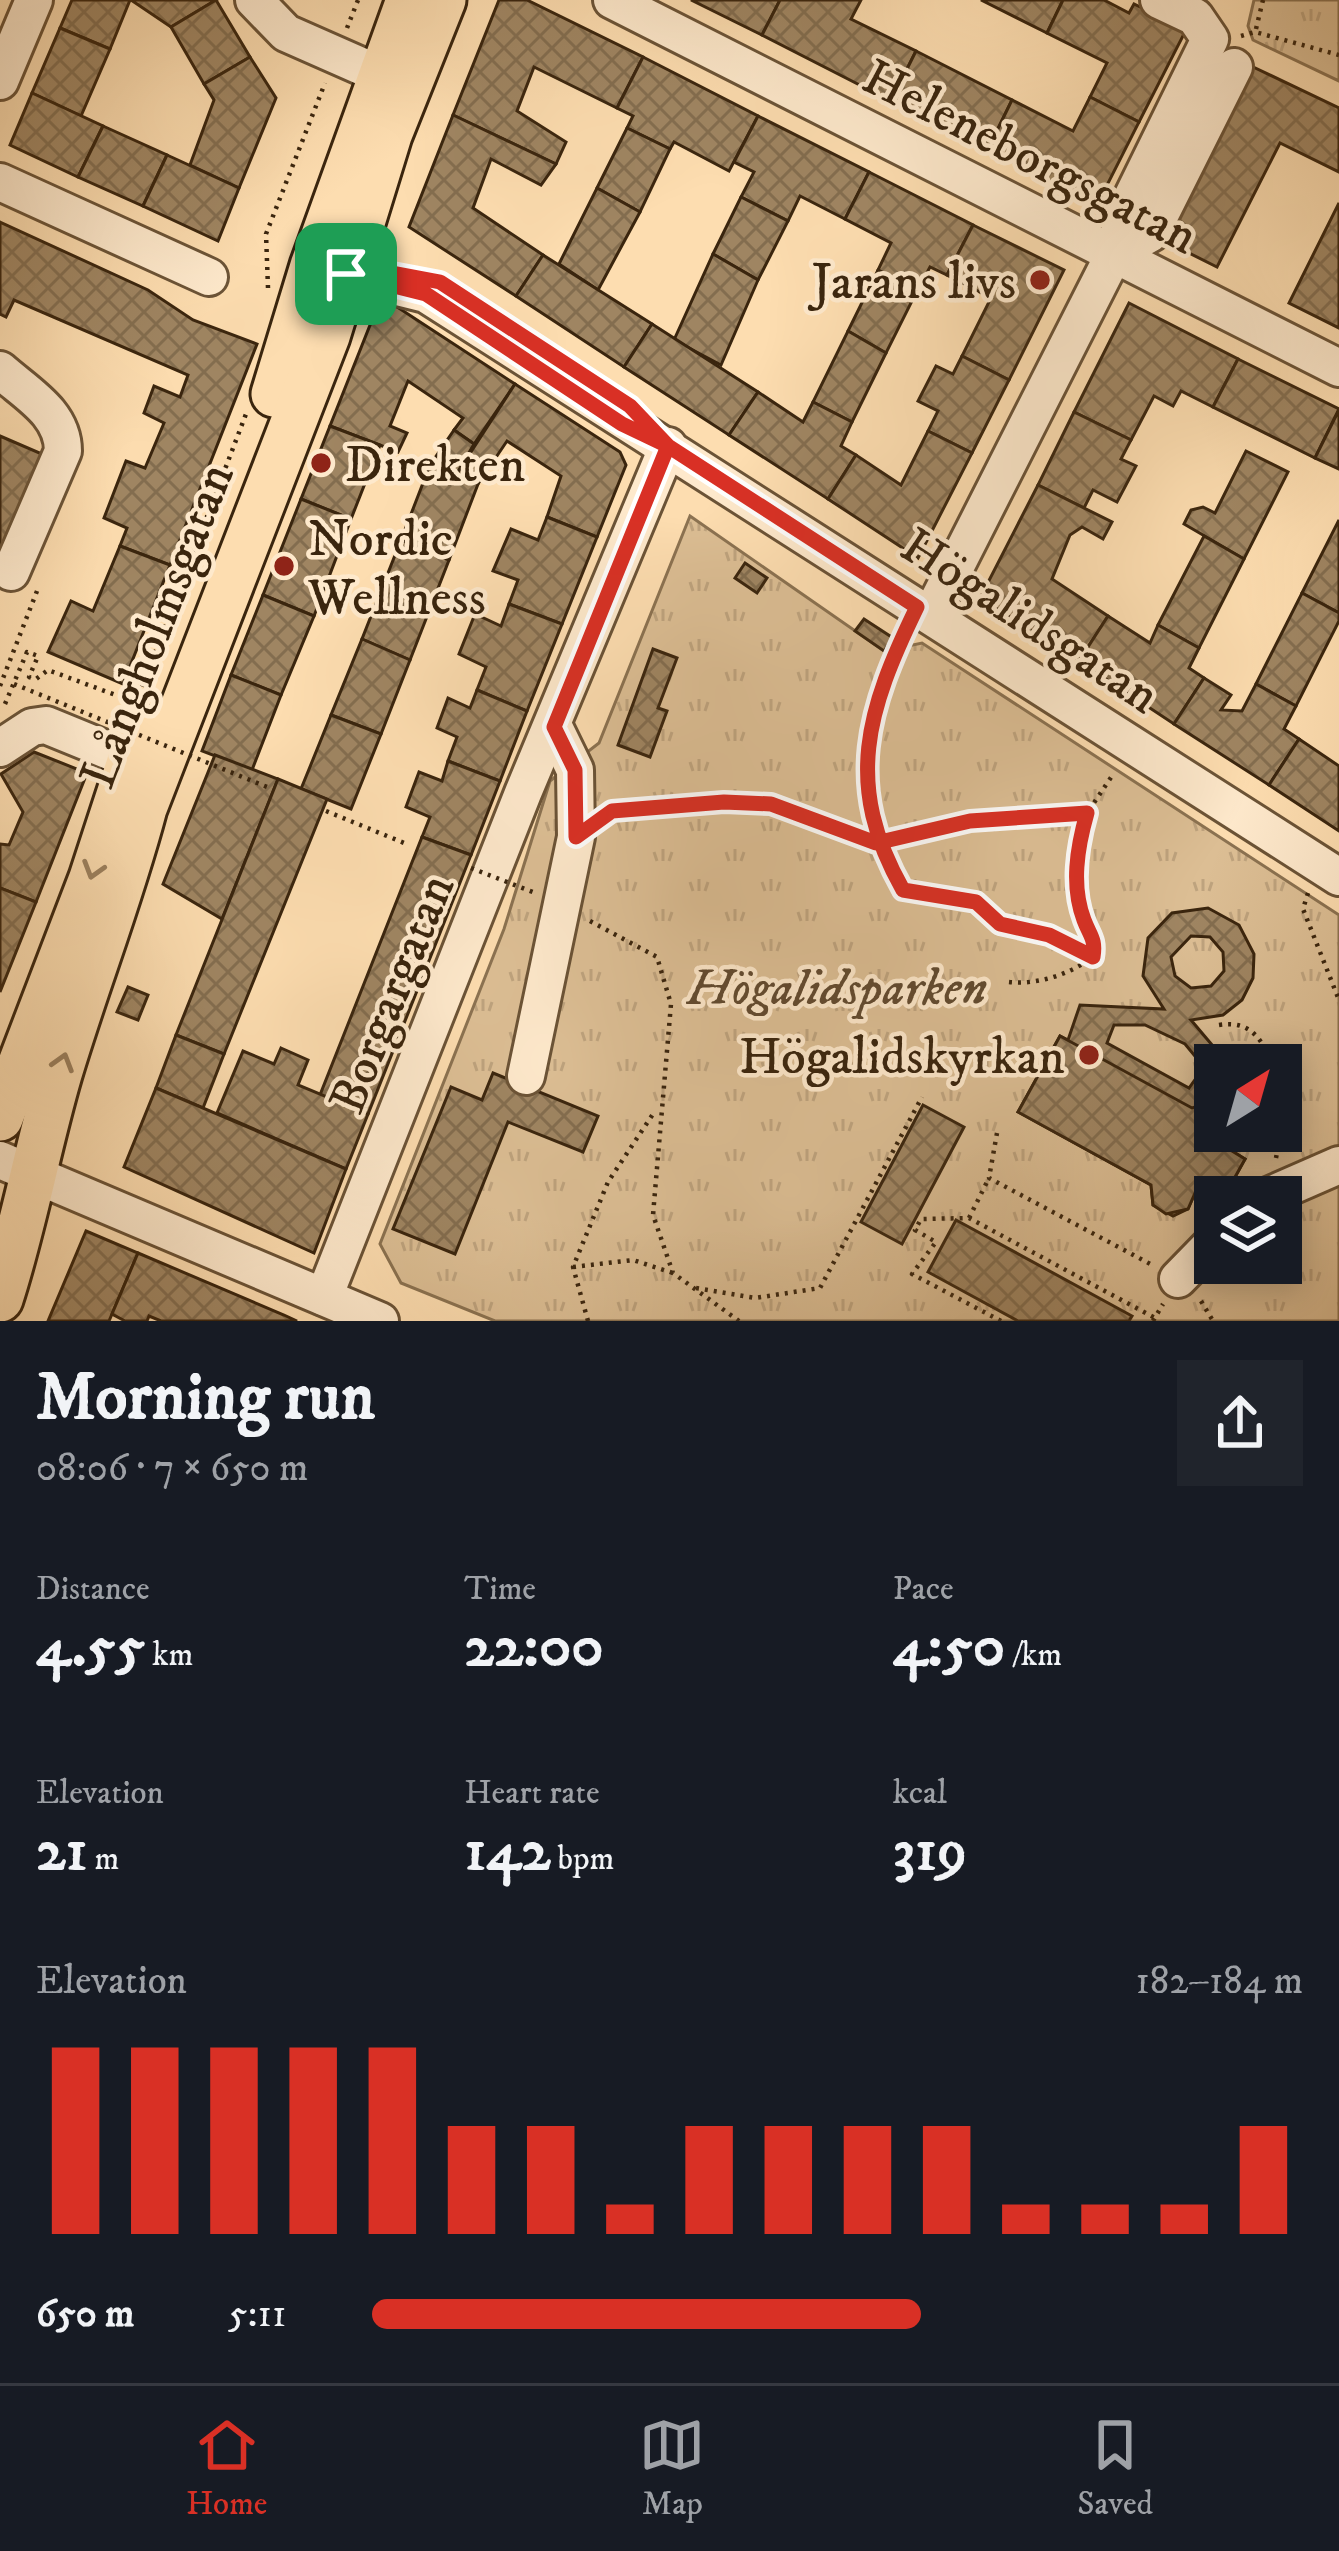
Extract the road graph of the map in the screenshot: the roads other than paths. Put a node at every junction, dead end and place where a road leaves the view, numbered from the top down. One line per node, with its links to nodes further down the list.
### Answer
1 (34, 0): 8 (street)
2 (254, 0): 7 (street)
3 (410, 0): 7 (main road, Långholmsgatan)
4 (443, 0): 11 (main road, Långholmsgatan)
5 (612, 0): 10 (street, Heleneborgsgatan)
6 (1159, 0): 10 (street)
7 (344, 60): 11 (main road, Långholmsgatan)
8 (0, 81)
9 (0, 182): 12 (street)
10 (1114, 254): 13 (street, Heleneborgsgatan); 17 (street)
11 (329, 270): 15 (street, Högalidsgatan); 20 (main road, Långholmsgatan)
12 (209, 278)
13 (1339, 368)
14 (0, 370): 16 (street)
15 (668, 446): 17 (street, Högalidsgatan); 18 (street, Borgargatan)
16 (11, 572)
17 (924, 611): 21 (street, Högalidsgatan)
18 (554, 727): 22 (street); 29 (street, Borgargatan)
19 (0, 748): 20 (street)
20 (134, 761): 23 (main road, Långholmsgatan, one-way to 23); 25 (main road, Långholmsgatan, one-way to 20)
21 (1327, 869)
22 (526, 1076)
23 (0, 1118)
24 (1339, 1165): 26 (street)
25 (18, 1168): 29 (street); 30 (main road, Långholmsgatan)
26 (1298, 1176)
27 (1194, 1263): 28 (street)
28 (1178, 1279)
29 (324, 1298): 31 (street)
30 (0, 1299)
31 (380, 1321)

